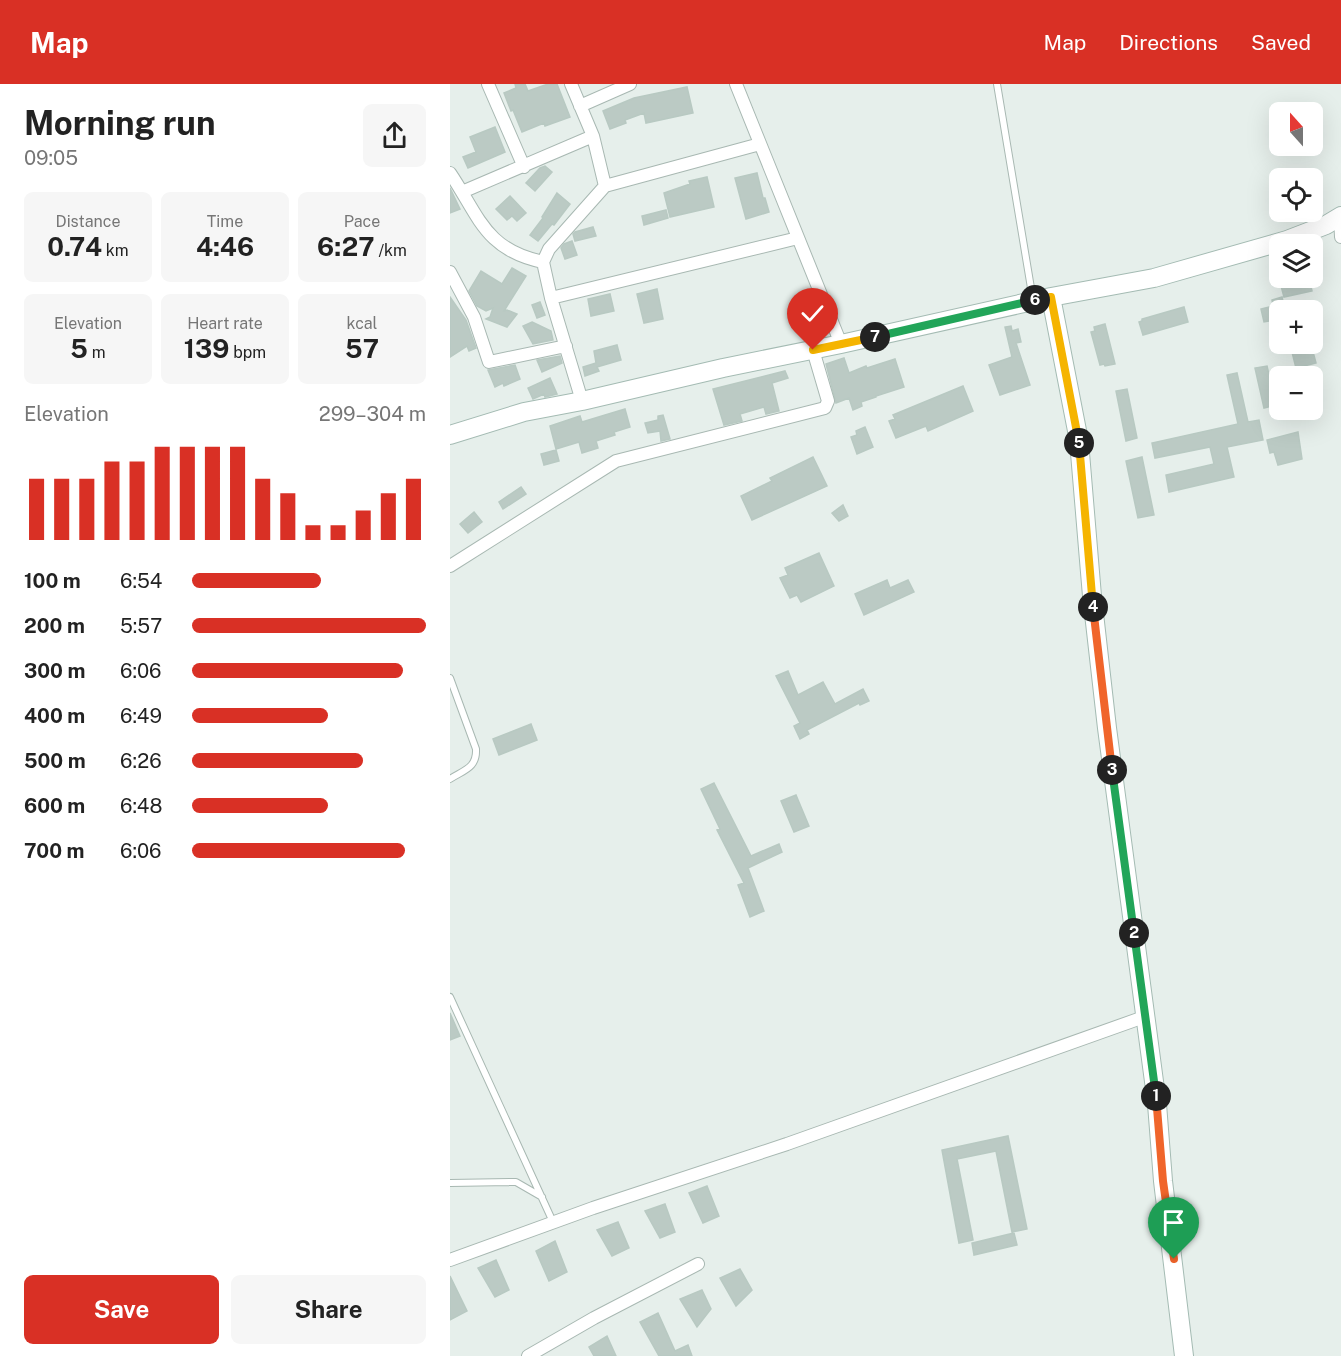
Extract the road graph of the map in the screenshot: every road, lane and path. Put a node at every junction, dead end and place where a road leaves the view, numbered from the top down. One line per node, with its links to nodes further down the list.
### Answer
1 (488, 84): 9 (street)
2 (571, 84): 6 (street)
3 (630, 84): 6 (street)
4 (736, 84): 8 (street)
5 (997, 84): 19 (lane)
6 (580, 106): 7 (street)
7 (593, 136): 9 (street); 11 (street)
8 (760, 144): 11 (street); 15 (street)
9 (524, 167): 12 (street)
10 (451, 176): 12 (street)
11 (604, 186): 16 (street)
12 (462, 192): 16 (street)
13 (1340, 217): 14 (street); 19 (street)
14 (1341, 237)
15 (798, 238): 18 (street); 20 (street)
16 (543, 262): 18 (street)
17 (450, 272): 21 (street)
18 (551, 297): 21 (street)
19 (1042, 299): 20 (street); 29 (street)
20 (841, 344): 22 (street)
21 (566, 346): 23 (street)
22 (813, 350): 23 (street); 25 (street)
23 (582, 401): 24 (street)
24 (450, 435)
25 (450, 566)
26 (450, 678): 27 (lane)
27 (450, 779)
28 (450, 997): 31 (lane)
29 (1144, 1017): 32 (street); 36 (street)
30 (450, 1183): 31 (lane)
31 (542, 1197): 32 (lane)
32 (553, 1222): 33 (street)
33 (450, 1260)
34 (698, 1264): 35 (street)
35 (528, 1356)
36 (1184, 1356)

